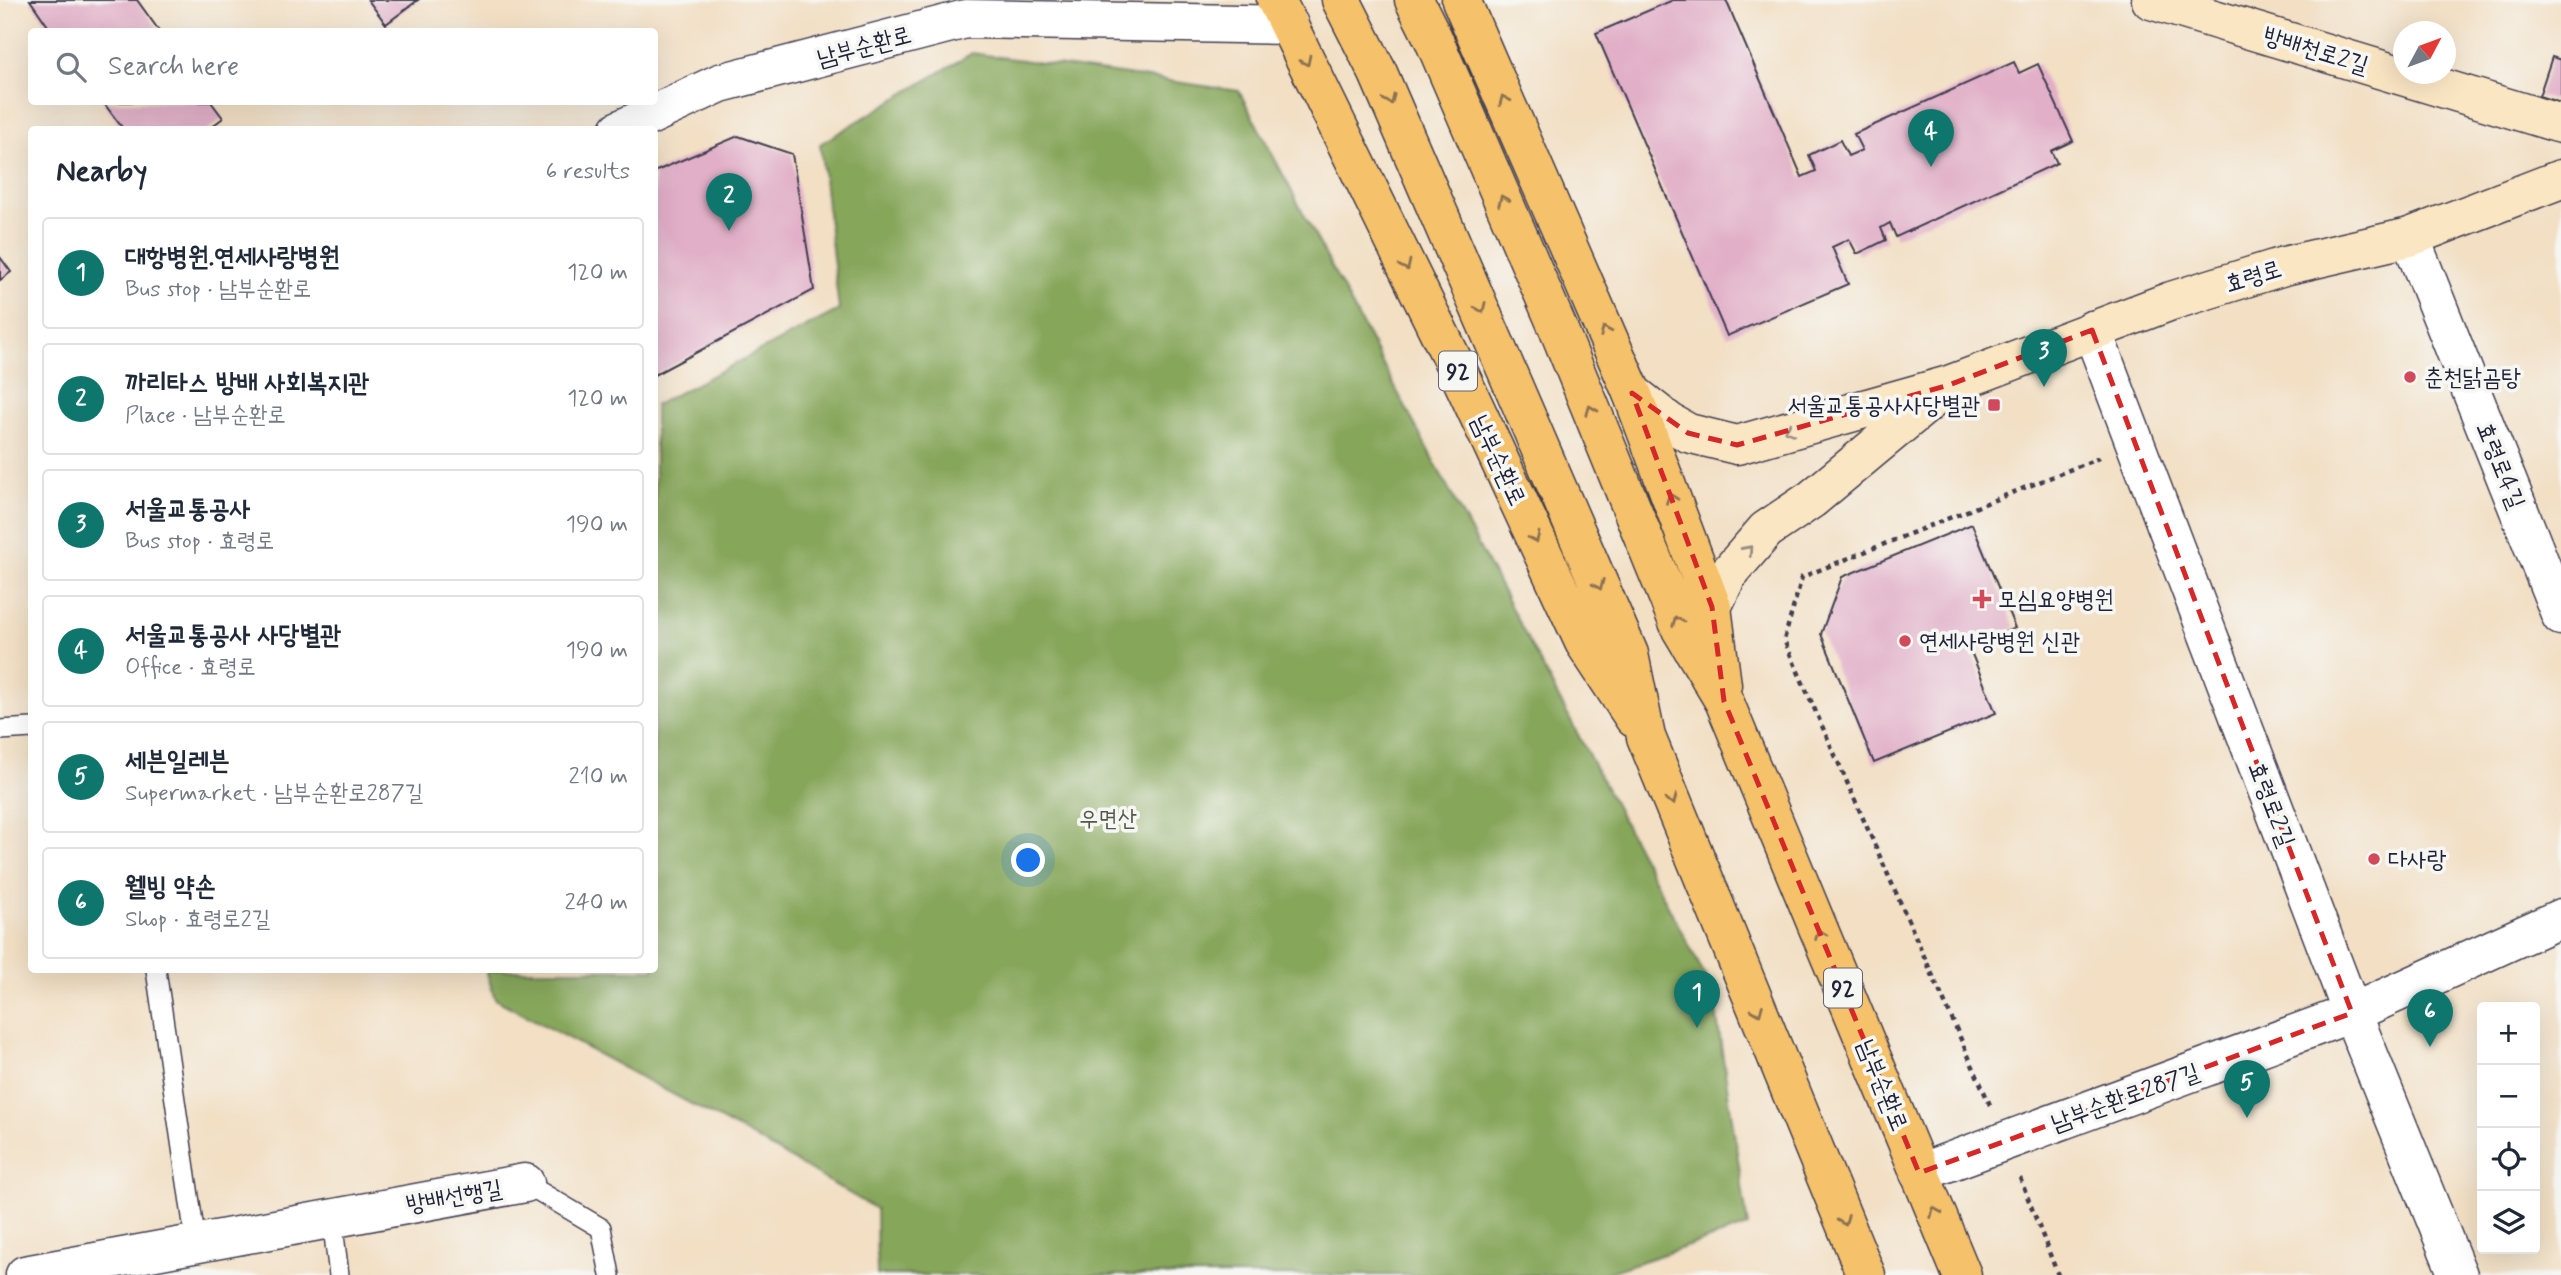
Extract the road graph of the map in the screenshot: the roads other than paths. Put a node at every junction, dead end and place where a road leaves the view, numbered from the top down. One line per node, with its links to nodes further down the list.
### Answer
1 (1341, 0): 18 (main road, 남부순환로 / 92, one-way to 18)
2 (1461, 0): 12 (main road, 남부순환로 / 92, one-way to 2)
3 (2151, 0): 6 (main road, 방배천로2길)
4 (1416, 3): 15 (main road, 남부순환로 / 92, one-way to 4)
5 (1283, 13): 7 (street, 남부순환로); 18 (main road, 남부순환로 / 92, one-way to 18)
6 (2561, 124)
7 (628, 126)
8 (2561, 179): 9 (main road, 효령로)
9 (2410, 237): 10 (main road, 효령로); 14 (street, 효령로4길)
10 (2092, 330): 11 (main road, 효령로); 21 (street, 효령로2길)
11 (1949, 385): 12 (main road, one-way to 12); 13 (main road, one-way to 11)
12 (1632, 393): 13 (main road, 남부순환로 / 92, one-way to 12)
13 (1712, 607): 15 (main road, 남부순환로 / 92)
14 (2561, 615)
15 (1724, 701): 22 (main road, 남부순환로 / 92, one-way to 15)
16 (28, 727): 17 (lane)
17 (0, 730)
18 (1646, 737): 30 (main road, 남부순환로 / 92, one-way to 30)
19 (2561, 918): 21 (street, 남부순환로287길)
20 (156, 973): 25 (lane)
21 (2352, 1013): 22 (street, 남부순환로287길); 32 (street, 효령로2길)
22 (1919, 1173): 31 (main road, 남부순환로 / 92, one-way to 22)
23 (525, 1183): 24 (street, 방배선행길); 29 (lane, 방배선행길)
24 (332, 1219): 25 (street, 방배선행길); 28 (lane)
25 (196, 1244): 26 (street, 방배선행길)
26 (64, 1272): 27 (street, 방배선행길)
27 (25, 1275)
28 (339, 1275)
29 (610, 1275)
30 (1866, 1275)
31 (1962, 1275)
32 (2458, 1275)

